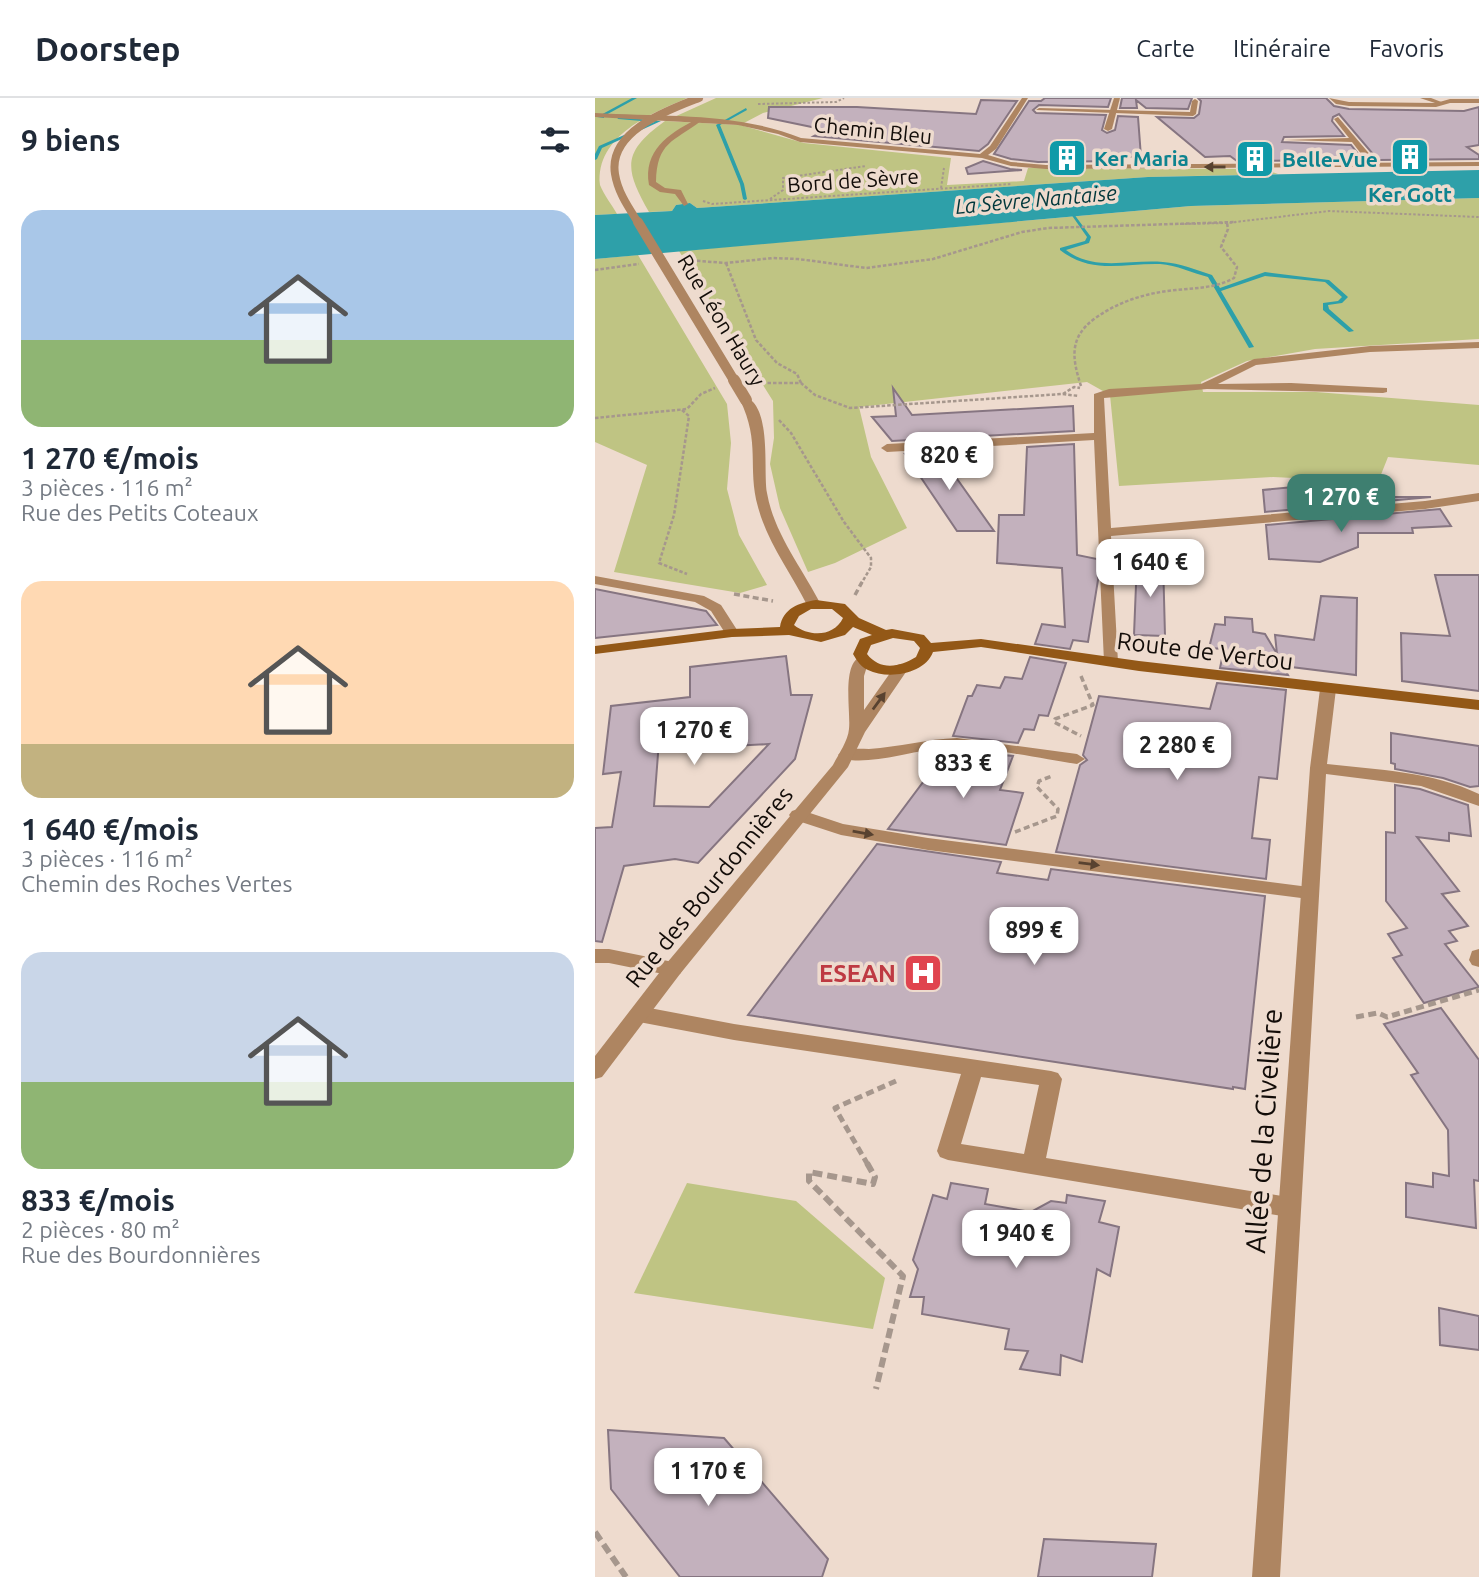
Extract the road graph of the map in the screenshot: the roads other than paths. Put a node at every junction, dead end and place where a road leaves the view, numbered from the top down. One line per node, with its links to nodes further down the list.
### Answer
1 (699, 98): 29 (street, Rue Léon Haury, bridge)
2 (1025, 98): 17 (street)
3 (1117, 98): 10 (street)
4 (1332, 98): 8 (street)
5 (1423, 98): 8 (street)
6 (1195, 101): 10 (street)
7 (1479, 101): 8 (street)
8 (1438, 104)
9 (1039, 110): 10 (street)
10 (1113, 112): 14 (street)
11 (595, 115): 13 (street, Chemin Bleu)
12 (1338, 119): 16 (street)
13 (697, 121): 17 (street, Chemin Bleu); 20 (street)
14 (1108, 130)
15 (1288, 140): 16 (street)
16 (1354, 140): 19 (street)
17 (982, 156): 19 (street, Chemin Bleu, one-way to 17)
18 (1479, 164): 19 (street, Chemin Bleu)
19 (1375, 166)
20 (683, 200)
21 (1479, 345): 22 (street)
22 (1203, 387): 23 (street); 24 (street)
23 (1383, 390)
24 (1100, 436): 25 (street); 27 (street)
25 (887, 448)
26 (1479, 498): 27 (street)
27 (1104, 533): 38 (street)
28 (595, 580): 32 (street)
29 (814, 605): 30 (main road); 31 (main road)
30 (848, 614): 33 (main road); 34 (main road)
31 (791, 631): 32 (main road); 34 (main road)
32 (732, 633): 36 (main road)
33 (882, 634): 35 (main road); 37 (main road)
34 (819, 638): 37 (main road)
35 (927, 648): 38 (main road, Route de Vertou); 39 (main road)
36 (595, 650)
37 (853, 653): 39 (main road); 42 (street, Rue des Bourdonnières)
38 (1111, 662): 40 (main road, Route de Vertou)
39 (900, 669): 42 (street, Rue des Bourdonnières, one-way to 39)
40 (1328, 689): 41 (main road, Route de Vertou); 45 (street, Allée de la Civelière)
41 (1479, 705)
42 (857, 732): 43 (street, Rue des Bourdonnières)
43 (846, 755): 44 (street); 47 (street, Rue des Bourdonnières)
44 (1077, 759)
45 (1318, 768): 46 (street); 48 (street, Allée de la Civelière)
46 (1479, 801)
47 (798, 815): 48 (street, one-way to 48); 50 (street, Rue des Bourdonnières)
48 (1309, 893): 55 (street, Allée de la Civelière)
49 (595, 956): 50 (street)
50 (673, 969): 51 (street, Rue des Bourdonnières)
51 (639, 1014): 52 (street); 53 (street, Rue des Bourdonnières)
52 (974, 1067): 54 (street); 54 (street)
53 (595, 1071)
54 (1033, 1165): 55 (street)
55 (1288, 1207): 56 (street, Allée de la Civelière)
56 (1266, 1577)

